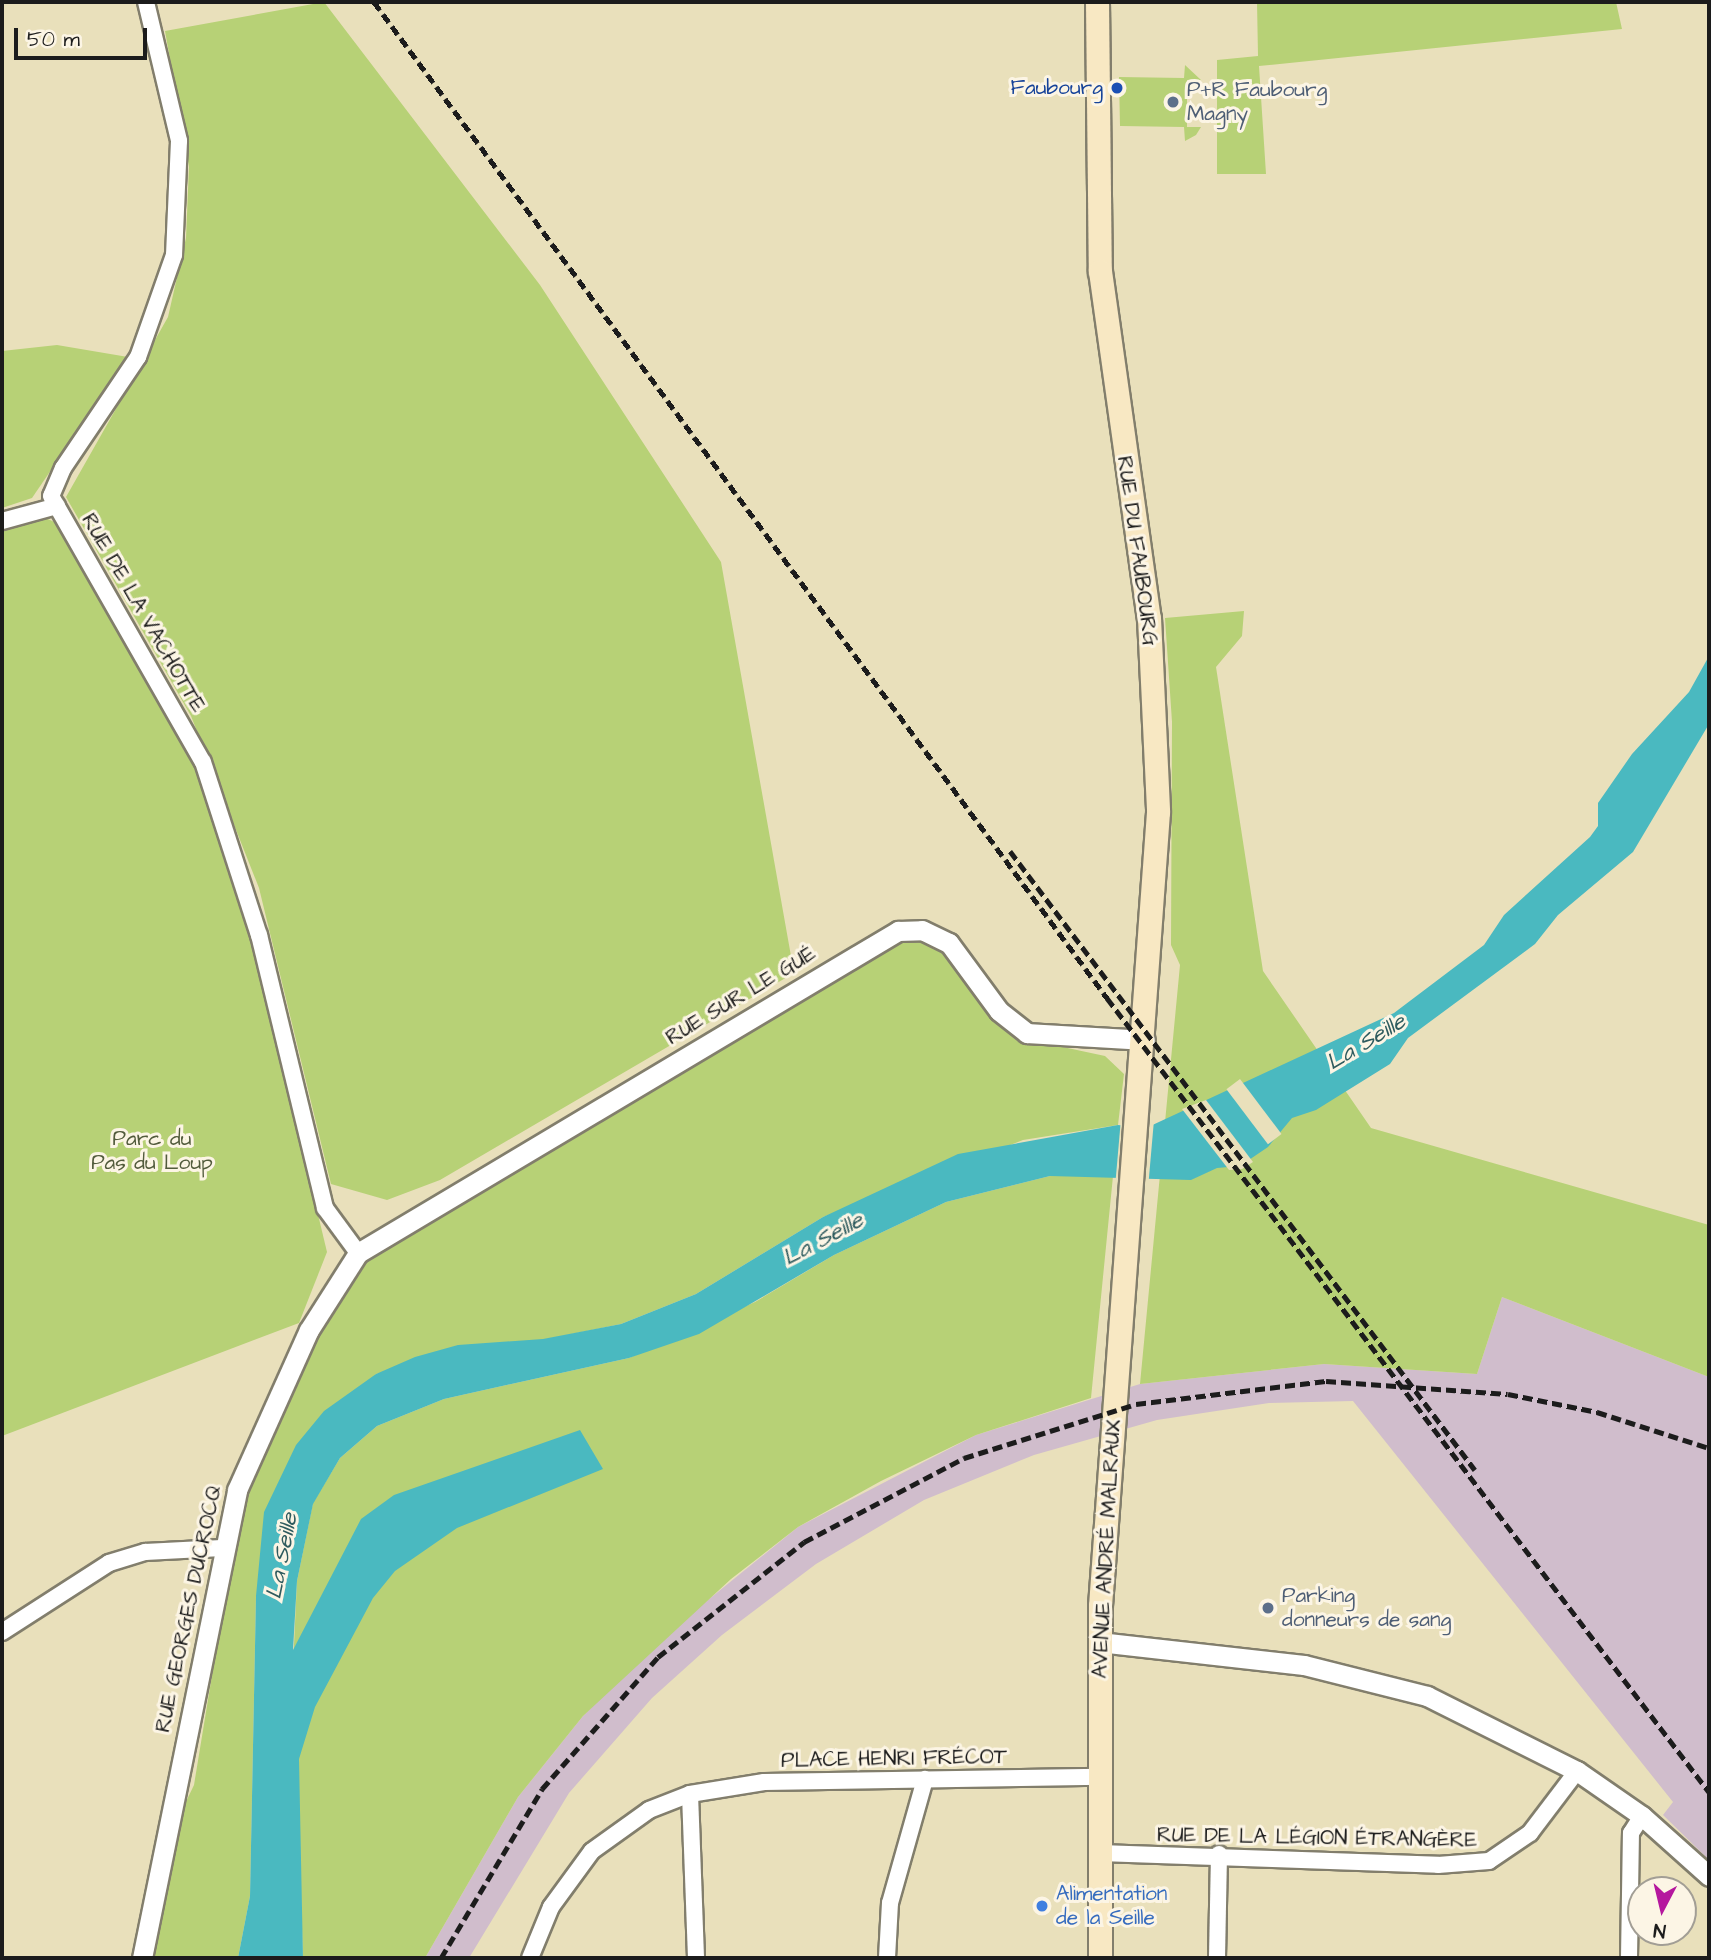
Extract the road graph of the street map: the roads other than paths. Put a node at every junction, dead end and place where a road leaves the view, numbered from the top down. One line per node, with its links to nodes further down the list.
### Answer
1 (146, 2): 3 (street, RUE DE LA VACHOTTE)
2 (1097, 2): 5 (main road, RUE DU FAUBOURG)
3 (57, 506): 4 (street); 7 (street, RUE DE LA VACHOTTE)
4 (2, 521)
5 (1145, 1040): 6 (main road, RUE DU FAUBOURG); 7 (street, RUE SUR LE GUÉ)
6 (1140, 1100): 10 (main road, AVENUE ANDRÉ MALRAUX)
7 (358, 1253): 8 (street, RUE GEORGES DUCROCQ)
8 (222, 1548): 9 (street); 19 (street, RUE GEORGES DUCROCQ)
9 (2, 1632)
10 (1099, 1642): 11 (street); 12 (main road, AVENUE ANDRÉ MALRAUX)
11 (1577, 1771): 15 (street); 17 (street, RUE DE LA LÉGION ÉTRANGÈRE)
12 (1101, 1777): 13 (street, PLACE HENRI FRÉCOT); 16 (main road, AVENUE ANDRÉ MALRAUX)
13 (925, 1779): 14 (street, PLACE HENRI FRÉCOT); 22 (street)
14 (690, 1794): 20 (street, PLACE HENRI FRÉCOT); 21 (street)
15 (1642, 1816): 18 (street); 25 (street)
16 (1100, 1853): 17 (street, RUE DE LA LÉGION ÉTRANGÈRE); 23 (main road, AVENUE ANDRÉ MALRAUX)
17 (1219, 1854): 24 (street)
18 (1709, 1876)
19 (142, 1958)
20 (530, 1958)
21 (696, 1958)
22 (887, 1958)
23 (1100, 1958)
24 (1217, 1958)
25 (1629, 1958)

